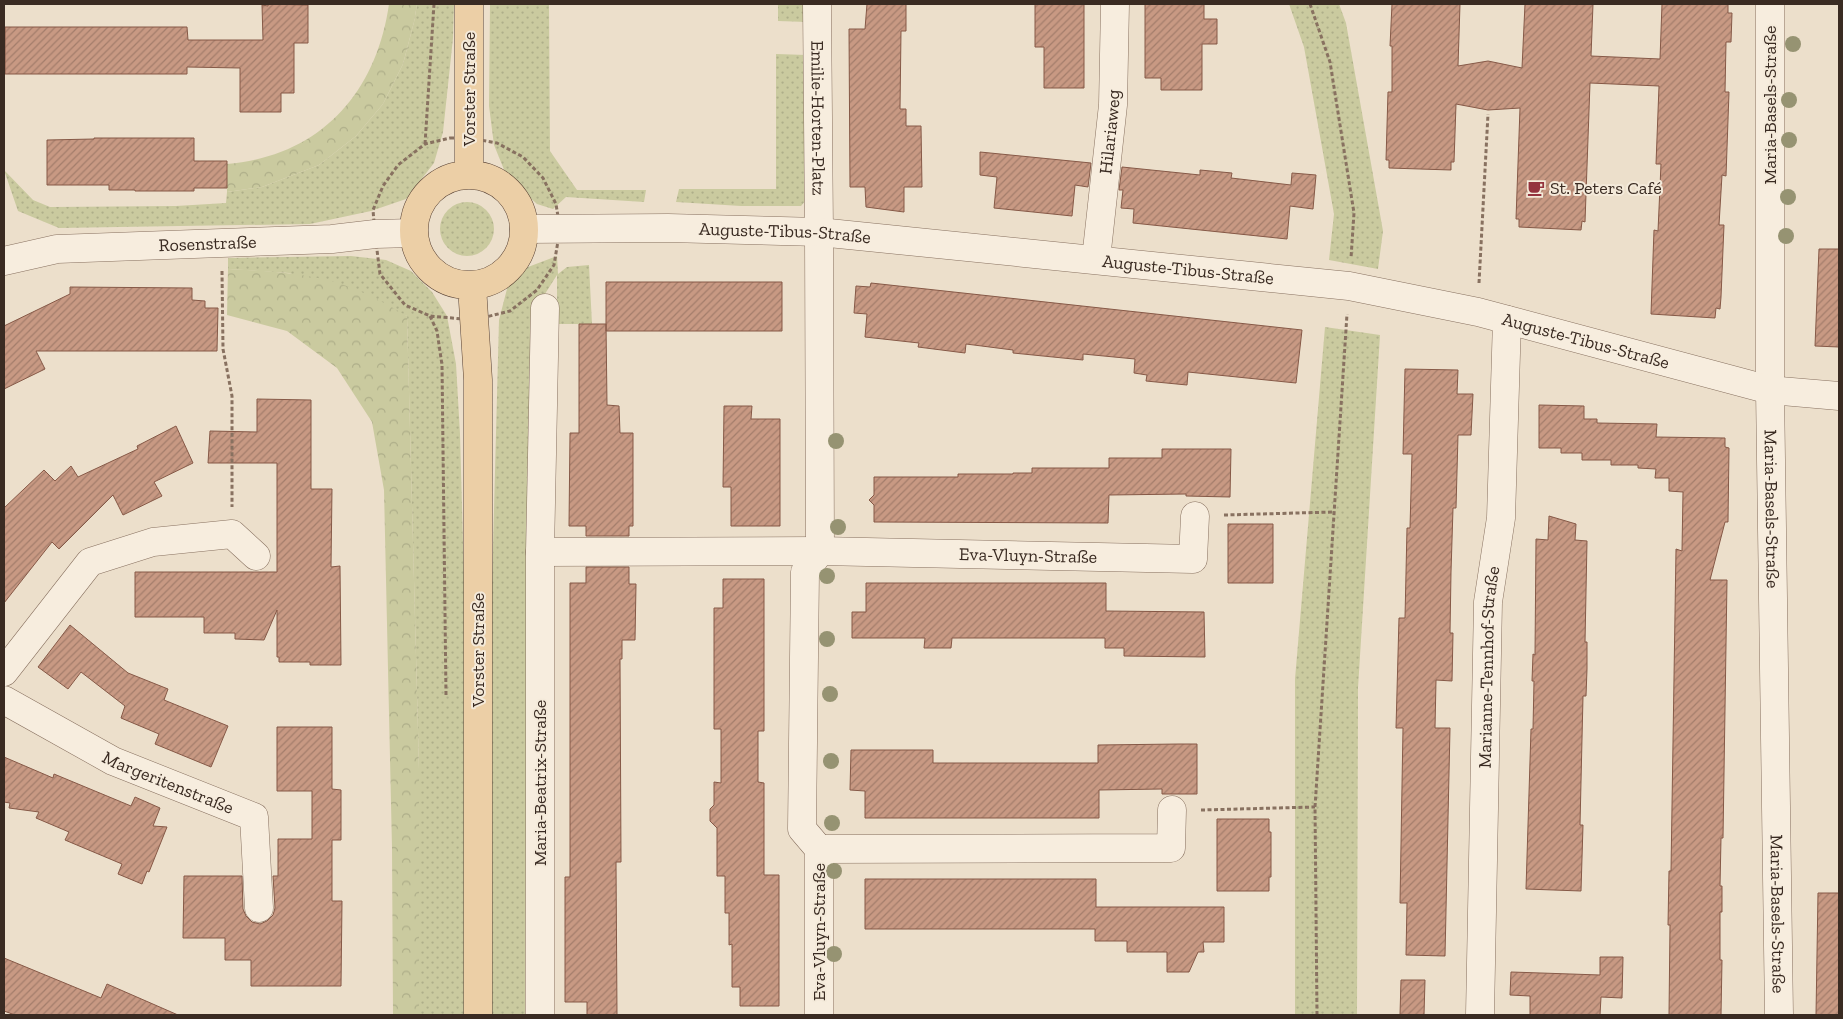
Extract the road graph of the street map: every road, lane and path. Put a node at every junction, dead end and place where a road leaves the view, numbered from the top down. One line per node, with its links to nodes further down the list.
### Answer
1 (434, 4): 8 (path)
2 (469, 4): 9 (main road, Vorster Straße)
3 (817, 4): 11 (street, Emilie-Horten-Platz)
4 (1115, 4): 14 (street, Hilariaweg)
5 (1310, 4): 17 (path)
6 (1770, 4): 22 (street, Maria-Basels-Straße)
7 (1488, 114): 19 (path)
8 (425, 144)
9 (469, 174): 10 (main road); 12 (main road)
10 (524, 229): 11 (street, Auguste-Tibus-Straße); 16 (main road)
11 (819, 232): 14 (street, Auguste-Tibus-Straße); 27 (street)
12 (413, 233): 13 (street, Rosenstraße); 16 (main road)
13 (222, 243): 15 (street, Rosenstraße); 26 (path)
14 (1096, 259): 17 (street, Auguste-Tibus-Straße)
15 (4, 261)
16 (472, 286): 37 (main road, Vorster Straße)
17 (1349, 286): 19 (street, Auguste-Tibus-Straße); 24 (path)
18 (546, 308): 28 (street, Maria-Beatrix-Straße)
19 (1478, 312): 21 (street, Auguste-Tibus-Straße)
20 (430, 316): 32 (path)
21 (1507, 320): 22 (street, Auguste-Tibus-Straße); 41 (street, Marianne-Tennhof-Straße)
22 (1770, 390): 23 (street, Auguste-Tibus-Straße); 42 (street, Maria-Basels-Straße)
23 (1839, 396)
24 (1333, 512): 25 (path); 33 (path)
25 (1195, 516): 27 (street, Eva-Vluyn-Straße)
26 (232, 534): 29 (street); 30 (street)
27 (820, 551): 28 (street); 35 (street, Eva-Vluyn-Straße)
28 (540, 552): 38 (street, Maria-Beatrix-Straße)
29 (256, 556)
30 (4, 672)
31 (4, 700): 36 (street, Margeritenstraße)
32 (446, 705)
33 (1315, 807): 34 (path); 40 (path)
34 (1172, 810): 35 (street, Eva-Vluyn-Straße)
35 (819, 848): 39 (street, Eva-Vluyn-Straße)
36 (259, 908)
37 (478, 1015)
38 (540, 1015)
39 (819, 1015)
40 (1317, 1015)
41 (1480, 1015)
42 (1779, 1015)

